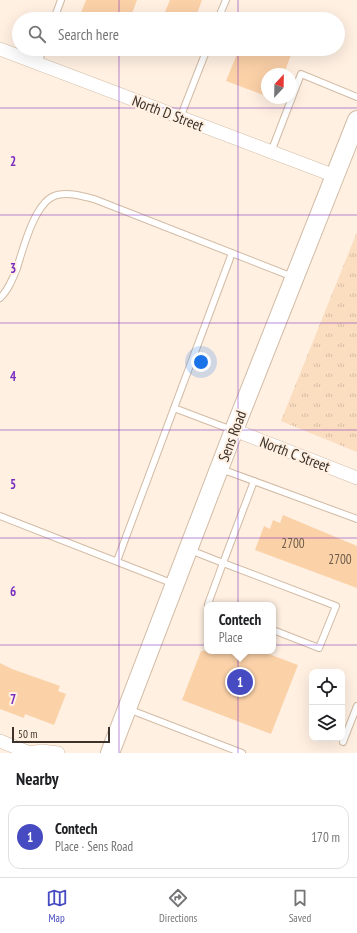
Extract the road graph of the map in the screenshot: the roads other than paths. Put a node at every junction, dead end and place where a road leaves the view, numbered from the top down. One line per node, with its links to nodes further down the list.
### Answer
1 (61, 0): 3 (lane)
2 (226, 0): 4 (lane)
3 (57, 12)
4 (221, 12)
5 (0, 49): 6 (street, North D Street)
6 (12, 54)
7 (18, 56): 10 (street, North D Street)
8 (41, 56): 10 (lane)
9 (204, 56): 12 (lane)
10 (38, 64): 12 (street, North D Street)
11 (357, 97): 14 (lane)
12 (180, 118): 14 (street, North D Street)
13 (357, 120): 15 (main road, Sens Road)
14 (271, 152): 15 (street, North D Street)
15 (335, 176): 17 (main road, Sens Road)
16 (232, 253): 17 (lane); 18 (lane); 19 (lane)
17 (295, 278): 20 (main road, Sens Road)
18 (0, 298)
19 (174, 408): 20 (lane); 27 (lane)
20 (234, 430): 21 (main road, Sens Road); 22 (street, North C Street)
21 (219, 468): 23 (lane); 26 (main road, Sens Road)
22 (357, 478)
23 (254, 481): 25 (lane); 28 (lane)
24 (0, 516): 27 (lane)
25 (357, 519)
26 (188, 549): 28 (lane); 29 (main road, Sens Road)
27 (117, 561): 29 (lane)
28 (223, 563): 30 (lane); 31 (lane)
29 (174, 584): 33 (main road, Sens Road)
30 (209, 602)
31 (276, 631)
32 (357, 706): 35 (lane)
33 (126, 709): 38 (main road, Sens Road); 39 (lane)
34 (0, 741): 36 (street)
35 (343, 742)
36 (30, 753): 37 (street)
37 (58, 753)
38 (110, 753)
39 (242, 753)

